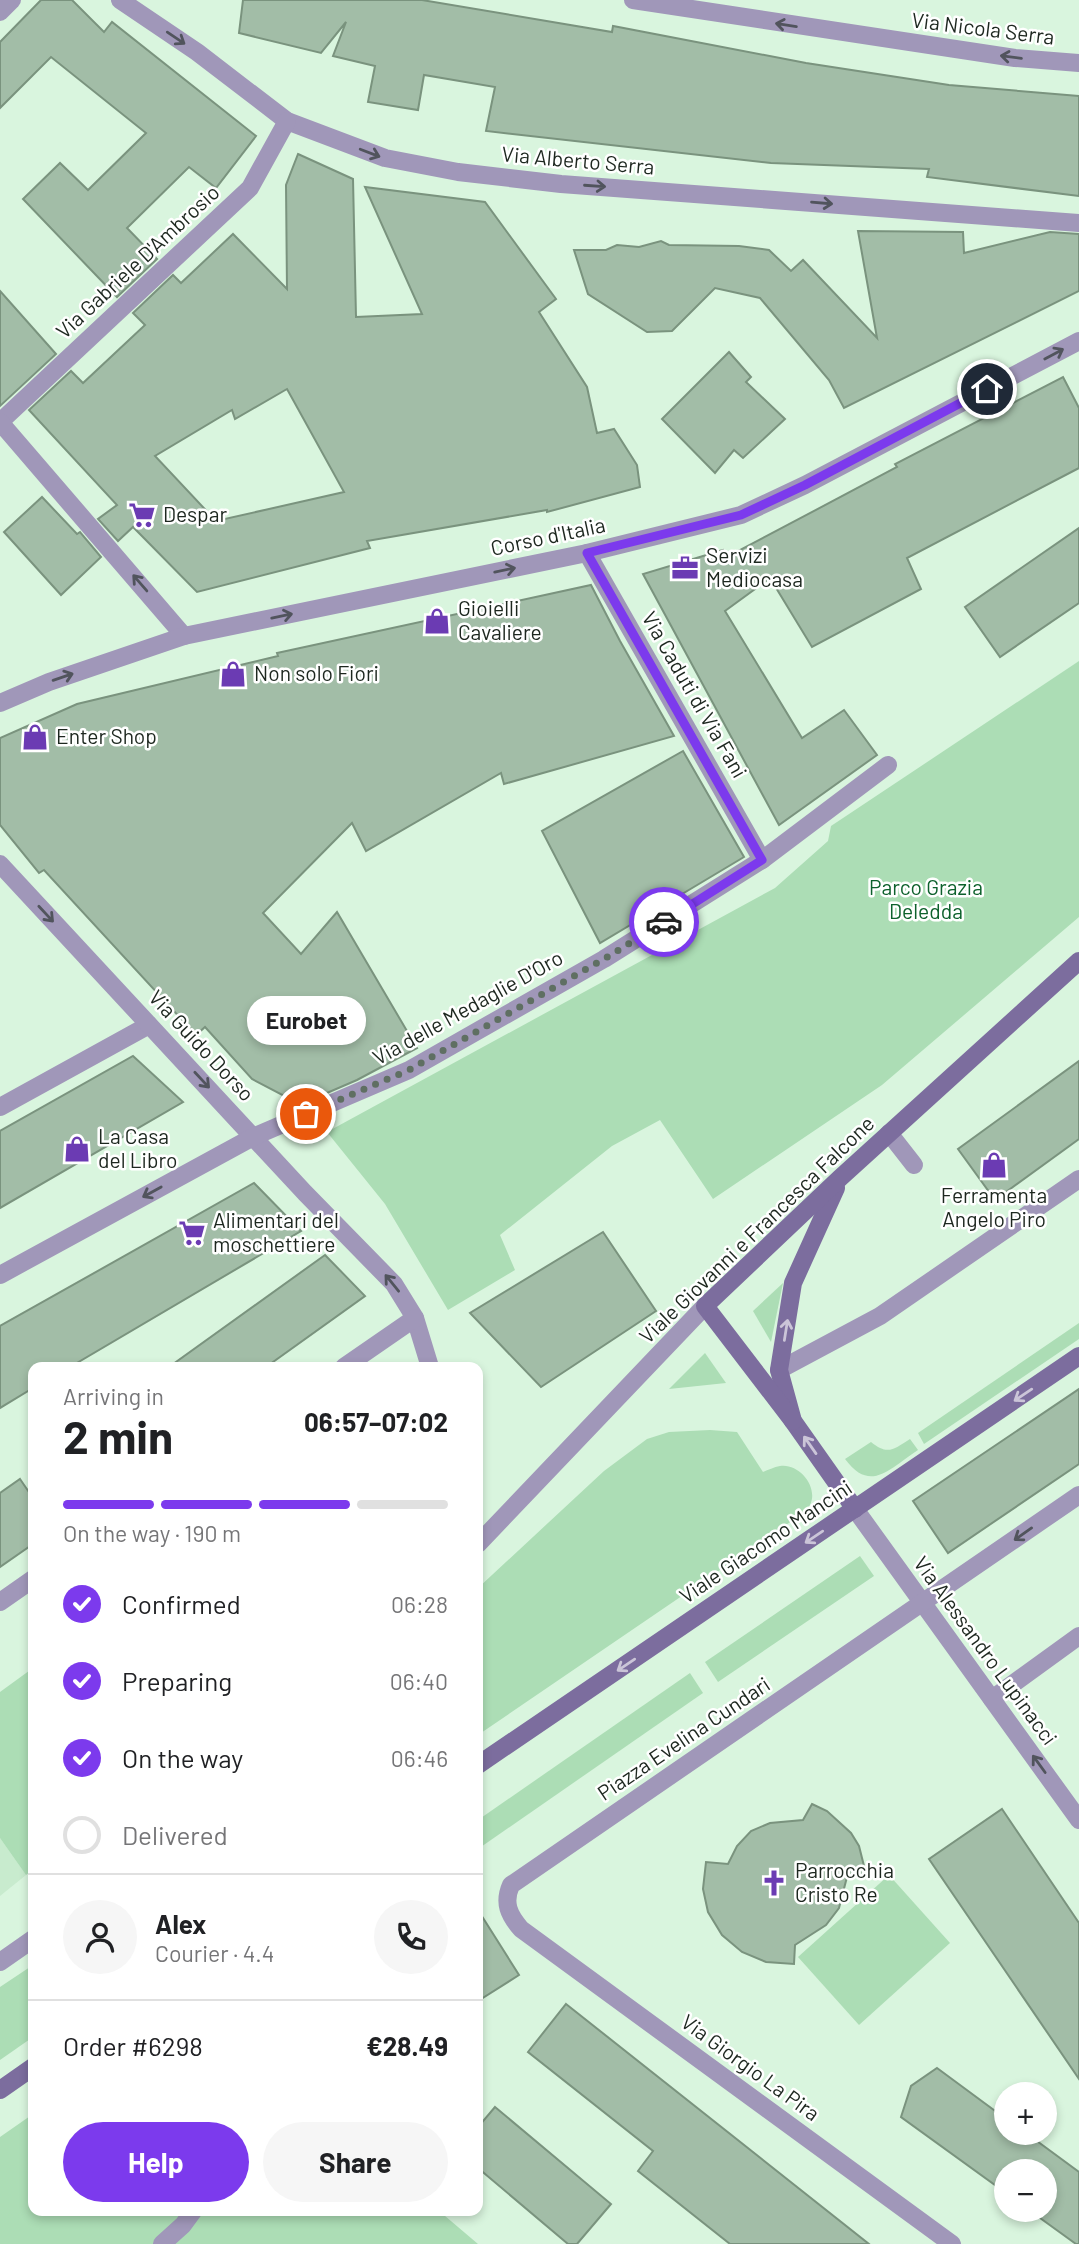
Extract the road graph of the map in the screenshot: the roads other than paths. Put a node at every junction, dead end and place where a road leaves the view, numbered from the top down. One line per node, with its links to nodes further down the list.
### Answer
1 (12, 0): 5 (street)
2 (120, 0): 7 (street, Via Alberto Serra, one-way to 7)
3 (633, 0): 4 (street, Via Nicola Serra)
4 (654, 2): 6 (street, Via Nicola Serra, one-way to 4)
5 (0, 12)
6 (1079, 63)
7 (287, 121): 8 (street, Via Alberto Serra, one-way to 8); 10 (street, Via Gabriele D'Ambrosio)
8 (1079, 223)
9 (1079, 341): 11 (street, Corso d'Italia, one-way to 9)
10 (0, 422): 12 (street, one-way to 10)
11 (587, 553): 12 (street, Corso d'Italia, one-way to 11); 15 (street, Via Caduti di Via Fani)
12 (184, 636): 13 (street, Corso d'Italia, one-way to 12)
13 (0, 703)
14 (888, 765): 15 (street, Via delle Medaglie D'Oro)
15 (762, 860): 21 (street, Via delle Medaglie D'Oro)
16 (0, 864): 18 (street, Via Guido Dorso, one-way to 18)
17 (1079, 961): 20 (street, Viale Giovanni e Francesca Falcone)
18 (149, 1024): 19 (street); 21 (street, Via Guido Dorso, one-way to 21)
19 (0, 1107)
20 (889, 1133): 22 (street); 23 (street, Viale Giovanni e Francesca Falcone)
21 (255, 1136): 25 (street, Via delle Medaglie D'Oro, one-way to 25); 27 (street, Via Guido Dorso, one-way to 21)
22 (914, 1165)
23 (841, 1178): 26 (street, Viale Giovanni e Francesca Falcone); 31 (street, one-way to 23)
24 (1079, 1178): 31 (street)
25 (0, 1275)
26 (705, 1306): 32 (street); 35 (street, Viale Giovanni e Francesca Falcone)
27 (415, 1318): 29 (street); 30 (street, Via Guido Dorso)
28 (1079, 1356): 34 (street, Viale Giacomo Mancini, one-way to 34)
29 (351, 1362)
30 (428, 1362)
31 (779, 1370): 32 (street)
32 (793, 1421): 34 (street, one-way to 32)
33 (1079, 1495): 38 (street, Piazza Evelina Cundari, one-way to 38)
34 (855, 1509): 38 (street, Via Alessandro Lupinacci); 41 (street, Viale Giacomo Mancini, one-way to 41)
35 (483, 1539)
36 (28, 1582): 37 (street)
37 (0, 1602)
38 (922, 1603): 40 (street, Via Alessandro Lupinacci); 43 (street, Piazza Evelina Cundari)
39 (1079, 1636): 40 (street)
40 (992, 1699): 42 (street, Via Alessandro Lupinacci, one-way to 40)
41 (483, 1762)
42 (1079, 1820)
43 (521, 1929): 50 (street, Via Giorgio La Pira)
44 (28, 1942): 45 (street)
45 (0, 1962)
46 (28, 2070): 47 (street)
47 (0, 2090)
48 (190, 2216): 49 (street)
49 (162, 2244)
50 (952, 2244)

